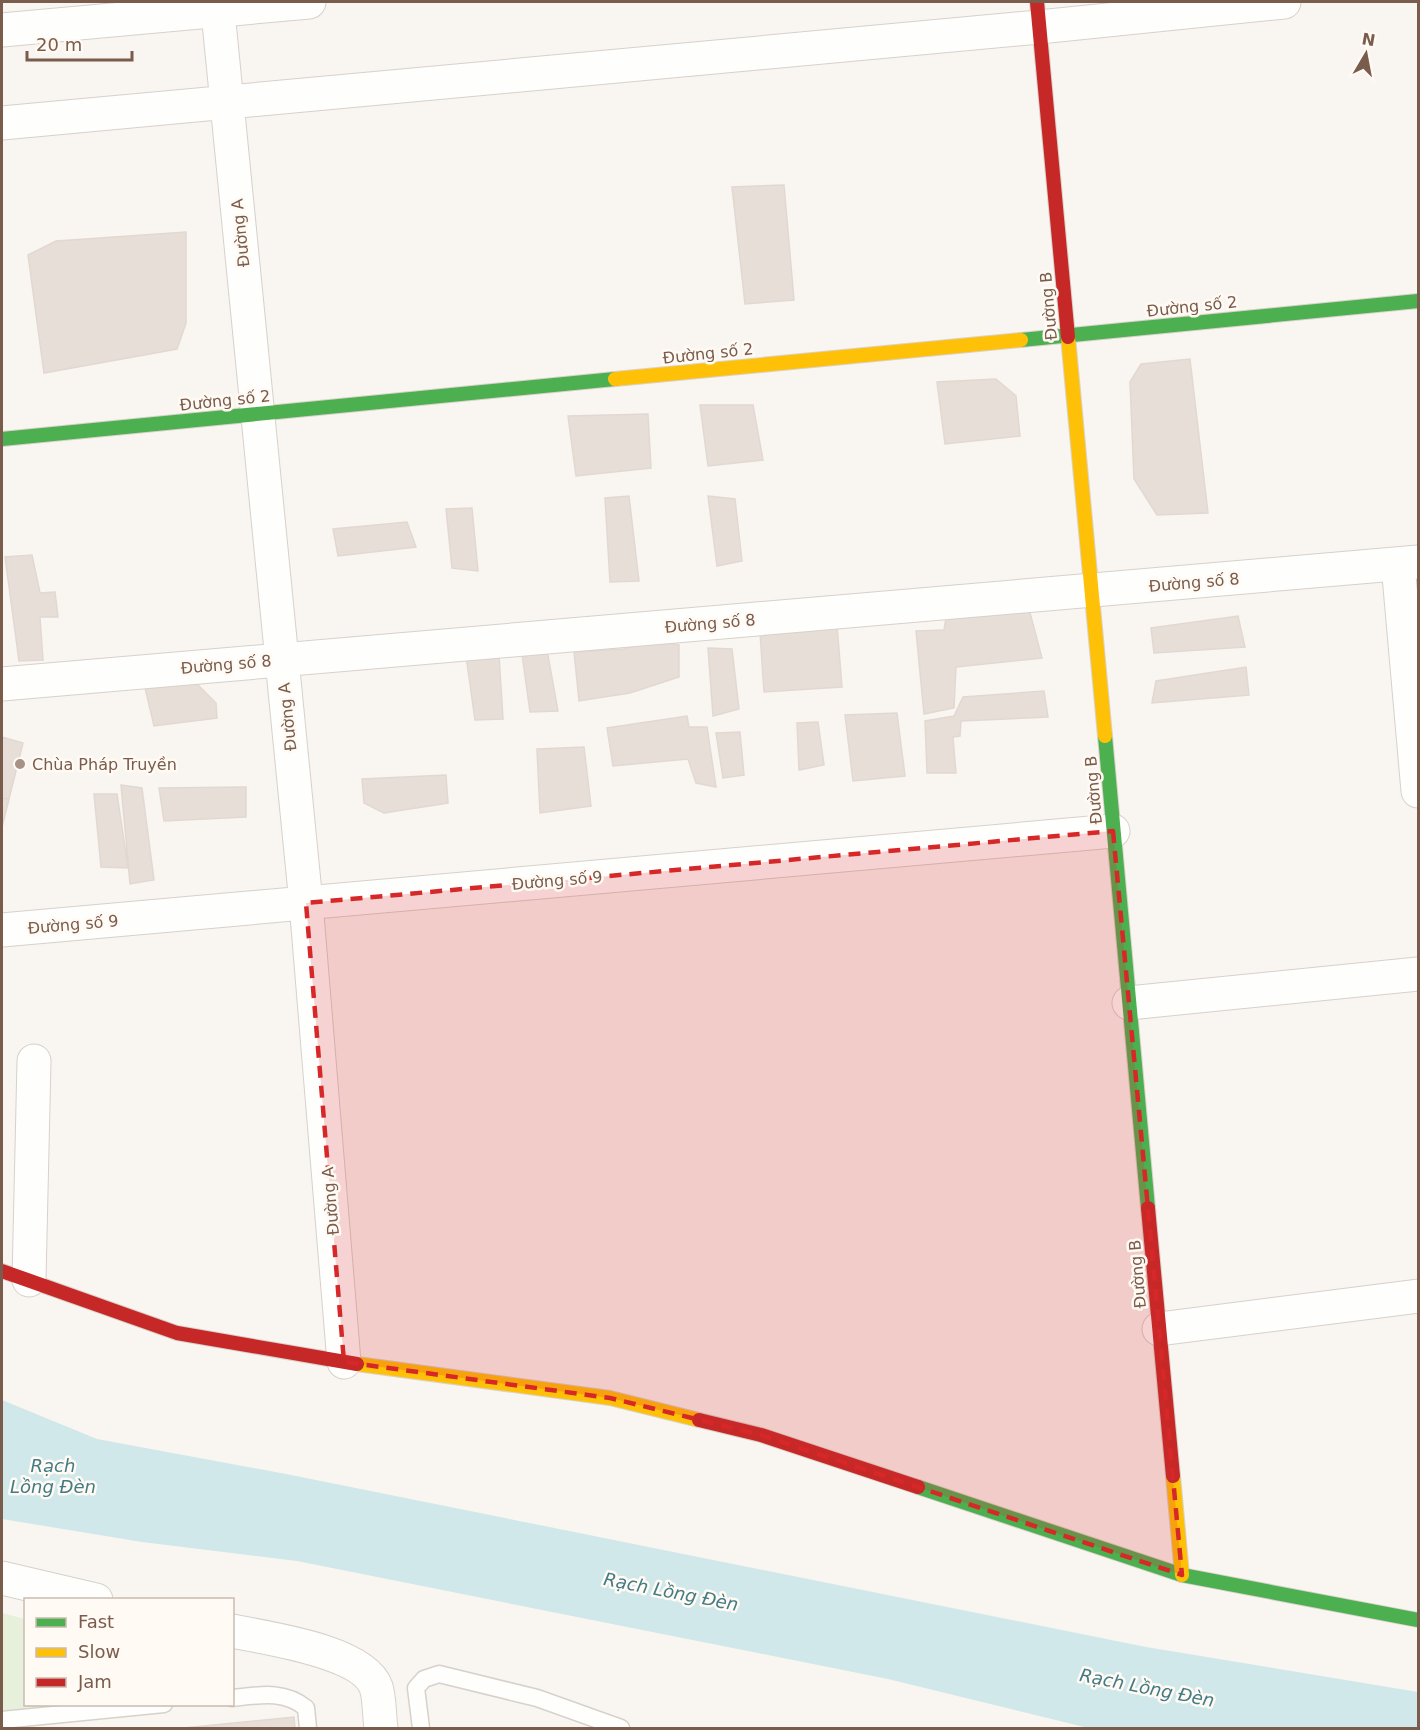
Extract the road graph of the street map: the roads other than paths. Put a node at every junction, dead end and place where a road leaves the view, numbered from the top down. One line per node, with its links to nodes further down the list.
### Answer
1 (309, 2): 3 (street)
2 (1284, 2): 4 (street)
3 (217, 6): 5 (street); 6 (street, Đường A)
4 (1038, 14): 6 (street); 9 (street, Đường B)
5 (2, 30)
6 (227, 102): 7 (street); 10 (street, Đường A)
7 (2, 123)
8 (1419, 301): 9 (street, Đường số 2)
9 (1067, 335): 10 (street, Đường số 2); 13 (street, Đường B)
10 (258, 414): 11 (street, Đường số 2); 14 (street, Đường A)
11 (2, 439)
12 (1408, 563): 13 (street, Đường số 8); 16 (street)
13 (1091, 591): 14 (street, Đường số 8); 17 (street, Đường B)
14 (282, 660): 15 (street, Đường số 8); 18 (street, Đường A)
15 (2, 684)
16 (1419, 791)
17 (1113, 831): 18 (street, Đường số 9); 21 (street, Đường B)
18 (306, 903): 19 (street, Đường số 9); 26 (street, Đường A)
19 (2, 930)
20 (1419, 974): 21 (street)
21 (1129, 1004): 25 (street, Đường B)
22 (34, 1061): 23 (street)
23 (15, 1275): 26 (street)
24 (1419, 1296): 25 (street)
25 (1159, 1329): 27 (street, Đường B)
26 (344, 1362): 27 (street)
27 (1182, 1575): 30 (street)
28 (2, 1578): 29 (street)
29 (92, 1598)
30 (1419, 1620)
31 (234, 1631): 36 (street)
32 (234, 1698): 35 (lane)
33 (148, 1706): 34 (lane)
34 (2, 1720)
35 (308, 1728)
36 (381, 1728)
37 (421, 1728): 38 (lane)
38 (621, 1728)

